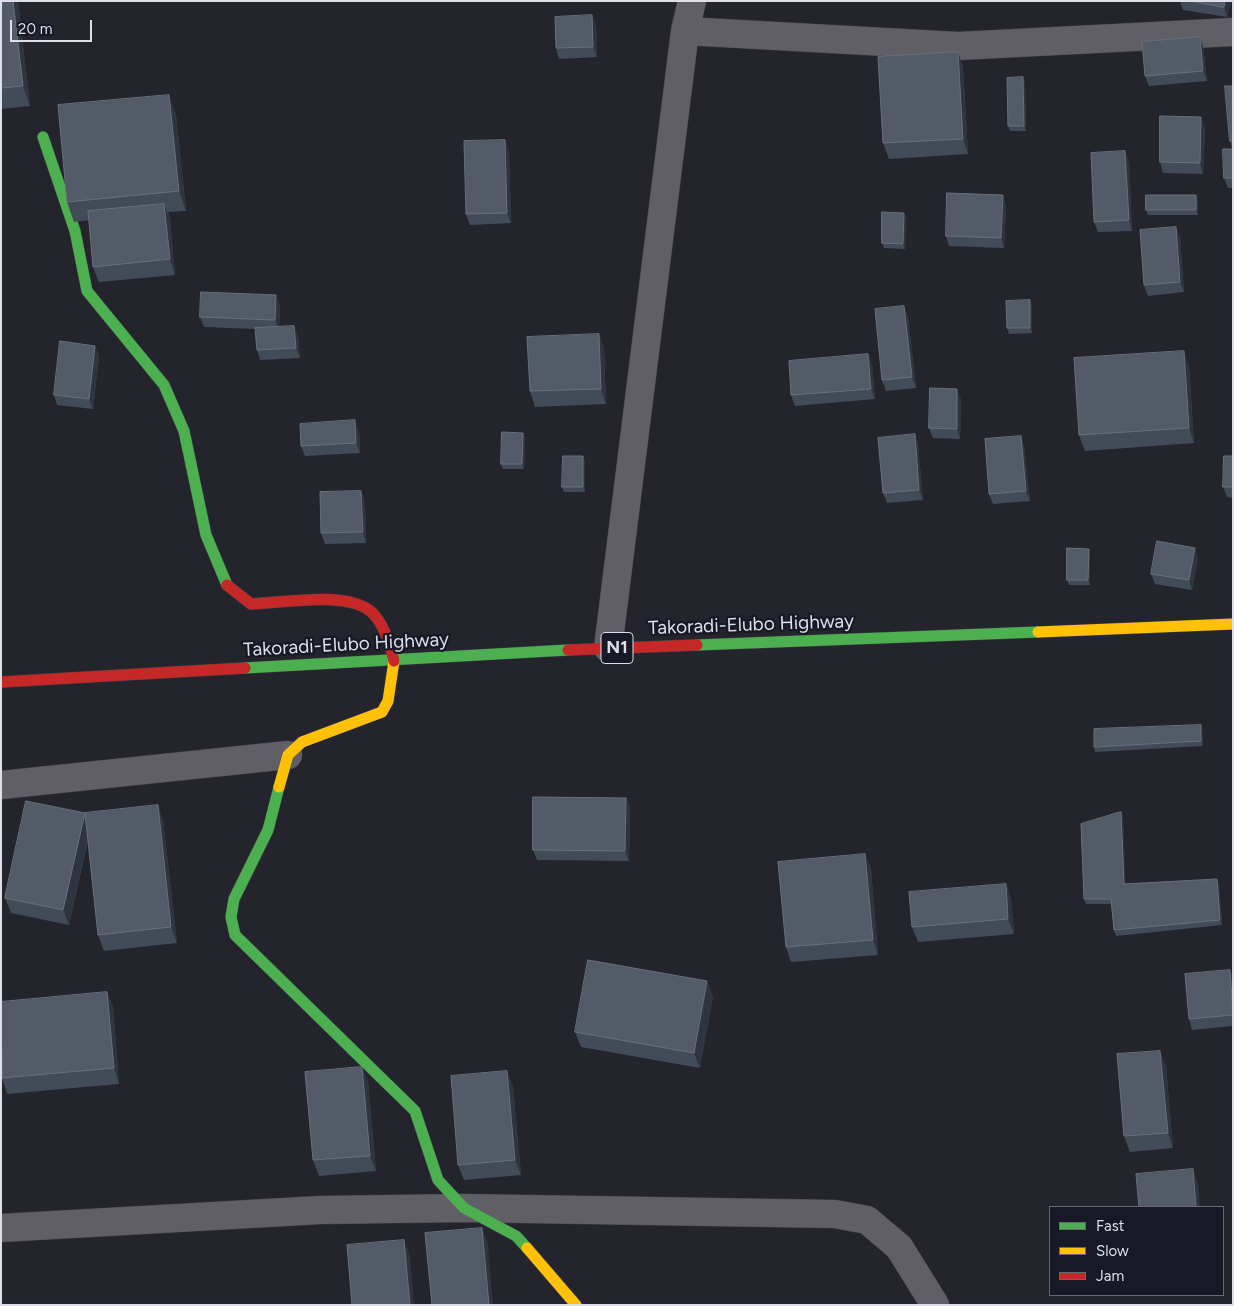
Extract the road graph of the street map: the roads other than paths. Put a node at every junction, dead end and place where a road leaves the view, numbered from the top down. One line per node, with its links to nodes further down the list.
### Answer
1 (692, 1): 2 (street)
2 (686, 31): 3 (street); 6 (street)
3 (1233, 32)
4 (43, 137): 7 (main road)
5 (1233, 624): 6 (main road, Takoradi-Elubo Highway / N1)
6 (608, 648): 7 (main road, Takoradi-Elubo Highway / N1)
7 (394, 660): 8 (main road, Takoradi-Elubo Highway / N1); 9 (main road)
8 (1, 682)
9 (288, 755): 10 (street); 11 (main road)
10 (1, 785)
11 (464, 1208): 12 (street); 13 (main road); 14 (street)
12 (1, 1228)
13 (576, 1305)
14 (935, 1305)

